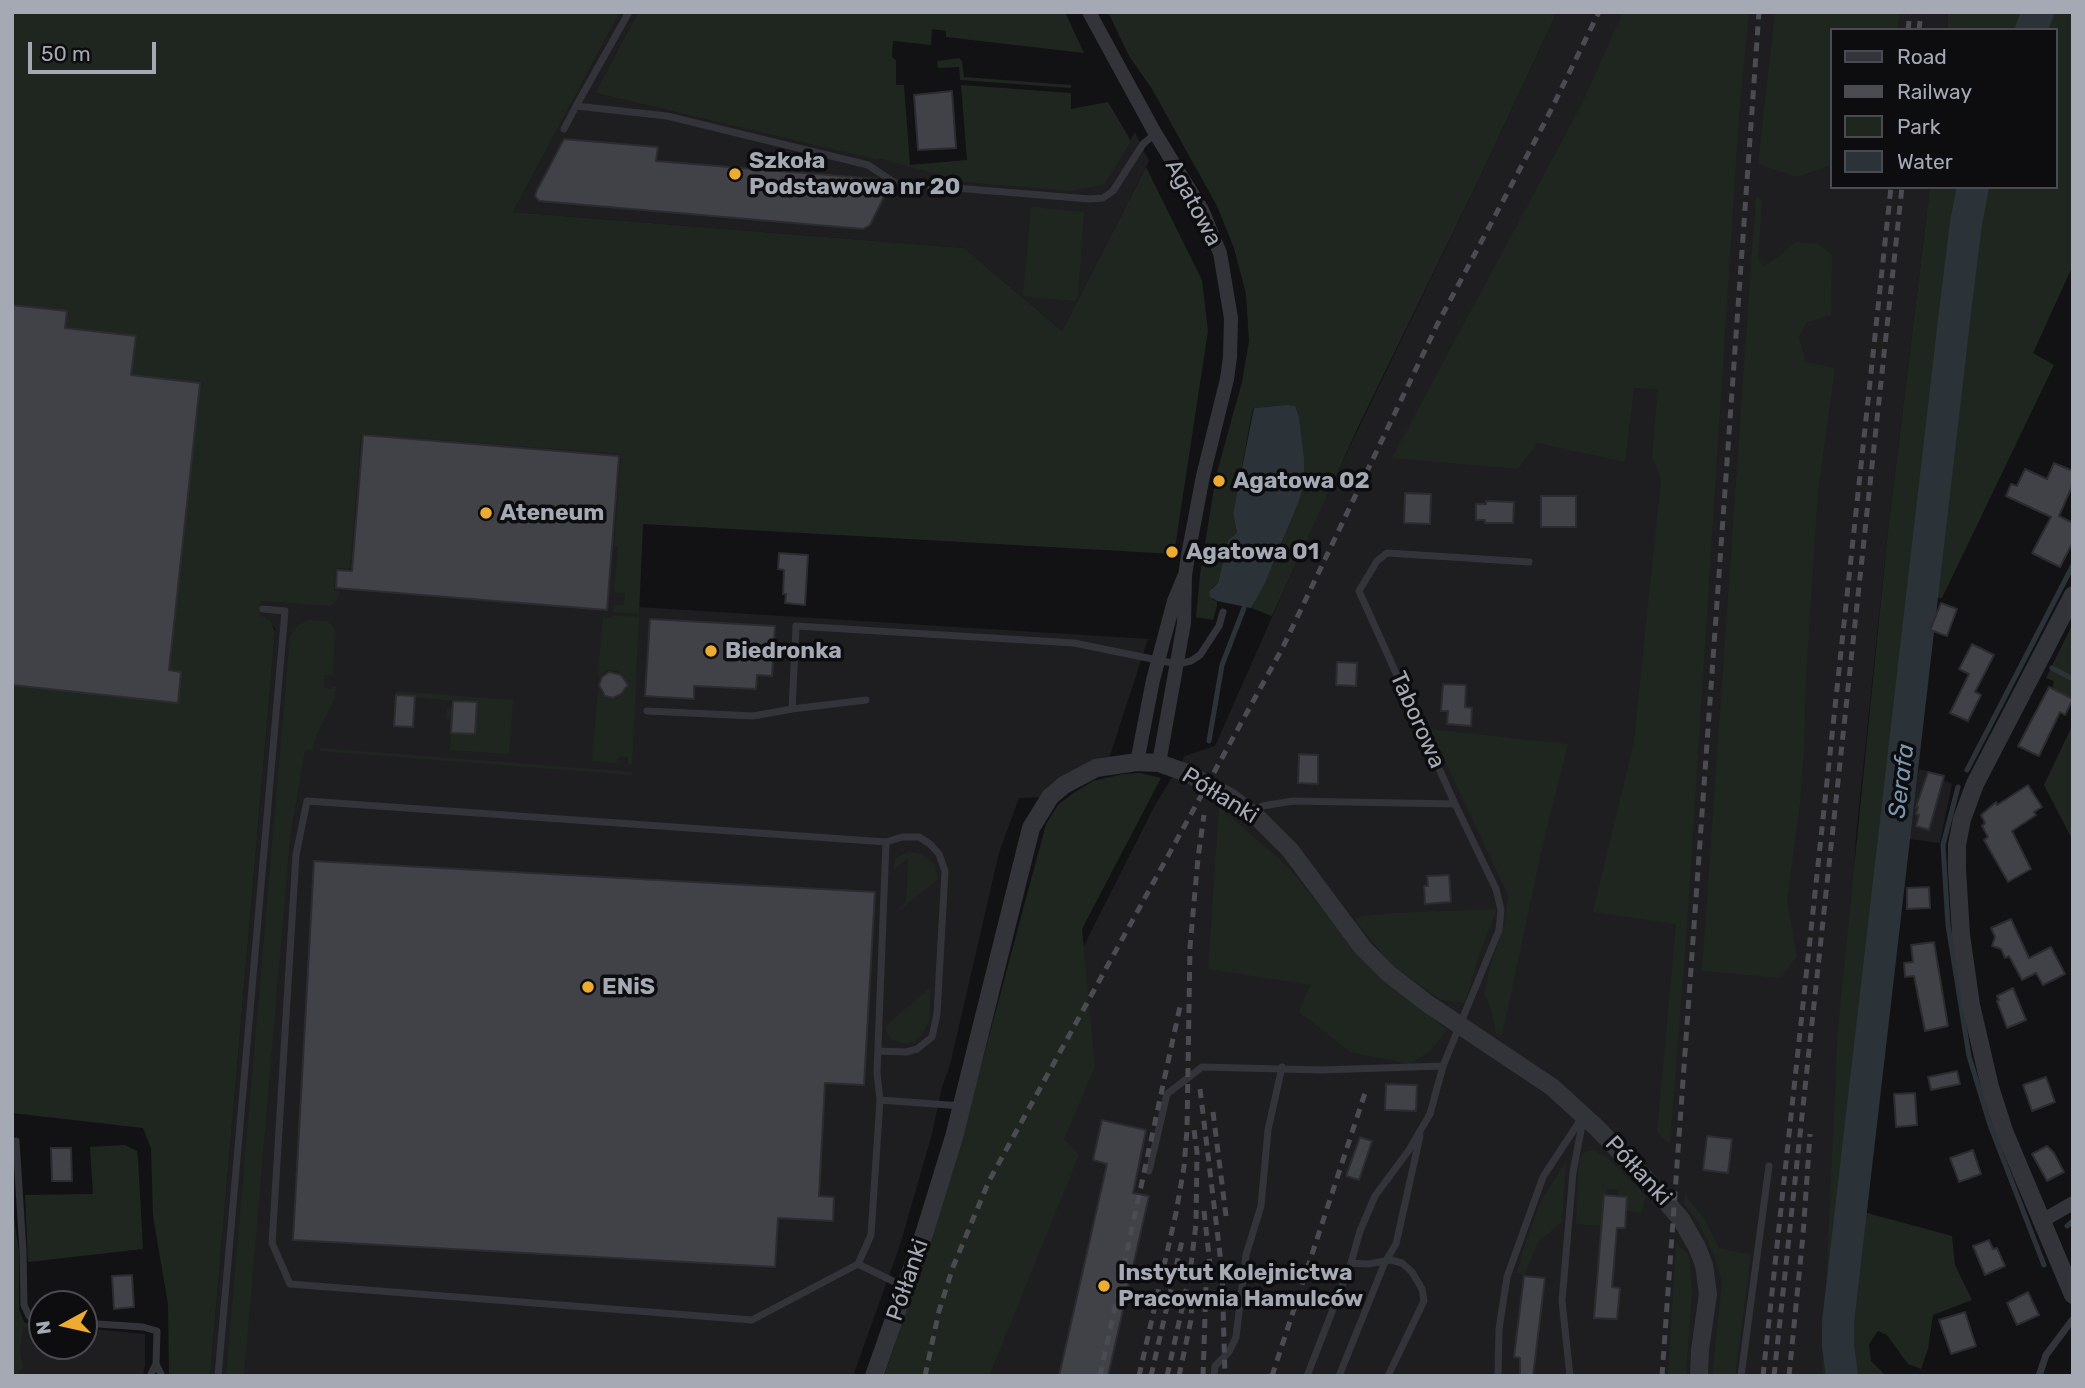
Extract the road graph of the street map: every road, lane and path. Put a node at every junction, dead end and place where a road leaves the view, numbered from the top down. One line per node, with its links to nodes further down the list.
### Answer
1 (629, 12): 3 (lane)
2 (1088, 12): 5 (street, Agatowa)
3 (576, 106): 4 (lane); 5 (lane)
4 (564, 129)
5 (1156, 133): 7 (street, Agatowa)
6 (1530, 562): 18 (lane, Taborowa)
7 (1185, 576): 11 (street, Agatowa); 12 (street, Agatowa)
8 (2073, 595): 33 (street)
9 (263, 609): 45 (lane)
10 (1223, 612): 12 (lane)
11 (1158, 660): 12 (lane); 14 (lane); 16 (street, Agatowa)
12 (1177, 664): 17 (street, Agatowa)
13 (866, 701): 14 (lane)
14 (792, 709): 15 (lane)
15 (647, 711)
16 (1137, 762): 17 (street, Półłanki); 26 (street, Półłanki)
17 (1159, 763): 19 (street, Półłanki)
18 (1455, 804): 19 (lane); 21 (lane, Taborowa)
19 (1252, 813): 21 (street, Półłanki)
20 (886, 842): 22 (lane); 22 (lane); 36 (lane)
21 (1459, 1025): 23 (lane, Taborowa); 27 (street, Półłanki)
22 (878, 1051): 25 (lane)
23 (1443, 1066): 24 (lane); 28 (lane, Taborowa)
24 (1282, 1067): 31 (lane); 47 (lane)
25 (880, 1100): 26 (lane); 36 (lane)
26 (962, 1106): 37 (street, Półłanki)
27 (1584, 1115): 51 (lane); 52 (lane); 53 (street, Półłanki)
28 (1421, 1128): 34 (lane); 35 (lane)
29 (16, 1141): 39 (lane)
30 (1769, 1166): 54 (lane)
31 (1149, 1171)
32 (2073, 1203): 33 (street)
33 (2042, 1221): 38 (street)
34 (1385, 1262): 35 (lane); 49 (lane); 50 (lane)
35 (1351, 1263): 48 (lane)
36 (858, 1264): 37 (lane)
37 (906, 1287): 46 (street, Półłanki)
38 (2073, 1295)
39 (28, 1313)
40 (2073, 1319): 55 (lane)
41 (98, 1324): 42 (lane)
42 (156, 1364): 43 (lane); 44 (lane)
43 (150, 1376)
44 (162, 1376)
45 (218, 1376)
46 (874, 1376)
47 (1214, 1376)
48 (1307, 1376)
49 (1339, 1376)
50 (1388, 1376)
51 (1498, 1376)
52 (1570, 1376)
53 (1699, 1376)
54 (1741, 1376)
55 (2039, 1376)

